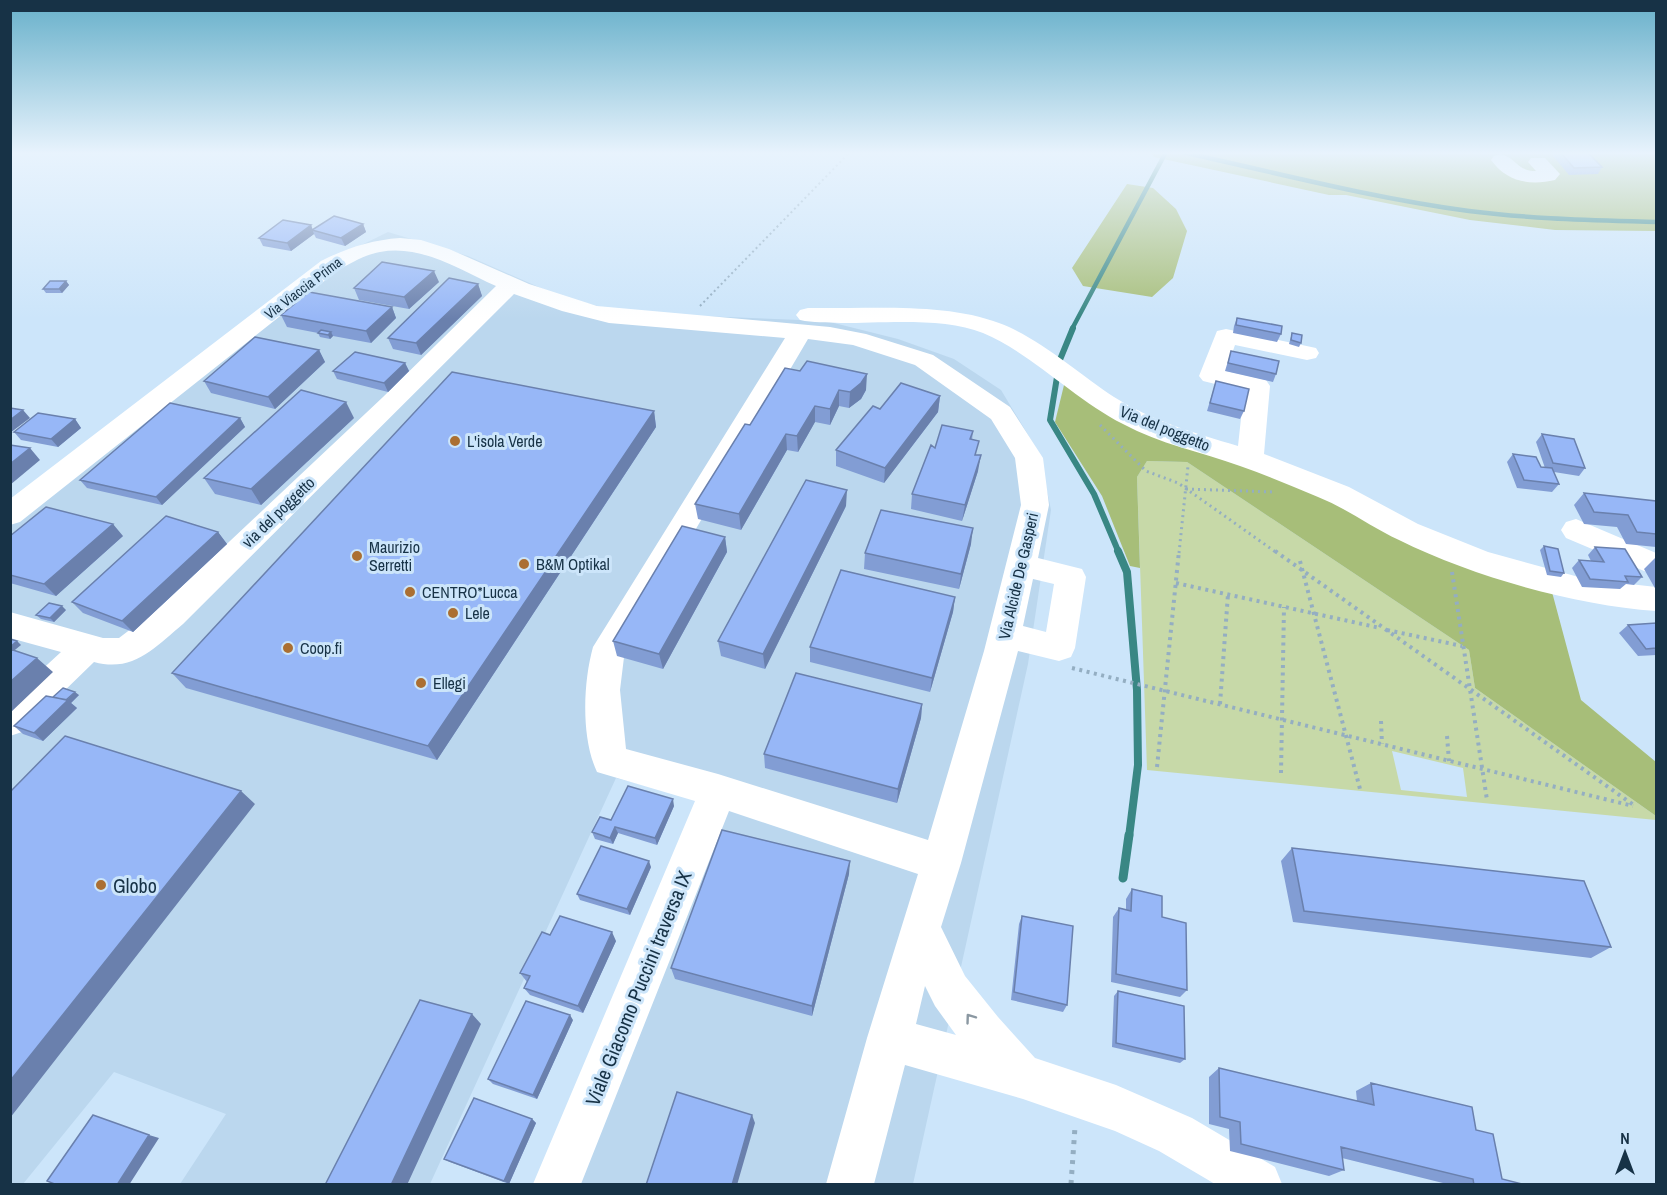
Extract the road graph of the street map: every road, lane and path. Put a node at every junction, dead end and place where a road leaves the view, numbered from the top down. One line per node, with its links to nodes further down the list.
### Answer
1 (802, 208): 3 (path)
2 (511, 284): 3 (street, Via Viaccia Prima); 11 (street, Via Viaccia Prima); 27 (street, via del poggetto)
3 (703, 324): 4 (street, Via Alcide De Gasperi); 7 (street, Via del poggetto)
4 (801, 331): 15 (street, Via Alcide De Gasperi); 44 (street)
5 (1307, 354): 7 (street)
6 (1095, 420): 9 (path)
7 (1250, 459): 13 (street, Via del poggetto)
8 (1188, 466): 9 (path)
9 (1186, 489): 10 (path); 17 (path); 18 (path)
10 (1285, 492)
11 (10, 515)
12 (1576, 530): 16 (street)
13 (1448, 550): 20 (street, Via del poggetto); 26 (path)
14 (1300, 561): 17 (path)
15 (1021, 565): 25 (street, Via Alcide De Gasperi); 25 (street)
16 (1656, 565)
17 (1302, 571): 22 (path); 24 (path)
18 (1176, 583): 19 (path); 31 (path)
19 (1228, 594): 21 (path); 32 (path)
20 (1656, 599)
21 (1284, 607): 22 (path); 33 (path)
22 (1313, 613): 24 (path); 36 (path)
23 (25, 629): 27 (street, via del poggetto); 28 (street)
24 (1384, 629): 26 (path); 30 (path)
25 (1005, 635): 46 (street, Via Alcide De Gasperi)
26 (1462, 646): 30 (path)
27 (88, 647): 34 (street)
28 (10, 658)
29 (1118, 679): 31 (path)
30 (1468, 689): 41 (path); 41 (path)
31 (1165, 691): 32 (path); 40 (path)
32 (1220, 704): 33 (path)
33 (1282, 719): 36 (path); 42 (path)
34 (10, 721)
35 (1381, 721): 38 (path)
36 (1345, 735): 38 (path); 43 (path)
37 (1447, 736): 39 (path)
38 (1382, 744): 39 (path)
39 (1449, 761): 41 (path)
40 (1157, 767)
41 (1482, 769): 45 (path)
42 (1281, 773)
43 (1360, 789)
44 (718, 791): 46 (street); 51 (street, Viale Giacomo Puccini traversa IX)
45 (1487, 800)
46 (941, 863): 47 (street, Via Alcide De Gasperi)
47 (920, 928): 48 (street, Via Alcide De Gasperi); 49 (street, one-way to 47)
48 (889, 1038): 49 (street); 52 (street, Via Alcide De Gasperi)
49 (1023, 1077): 50 (street)
50 (1078, 1096): 53 (path); 54 (street)
51 (557, 1185)
52 (850, 1185)
53 (1071, 1185)
54 (1258, 1185)

